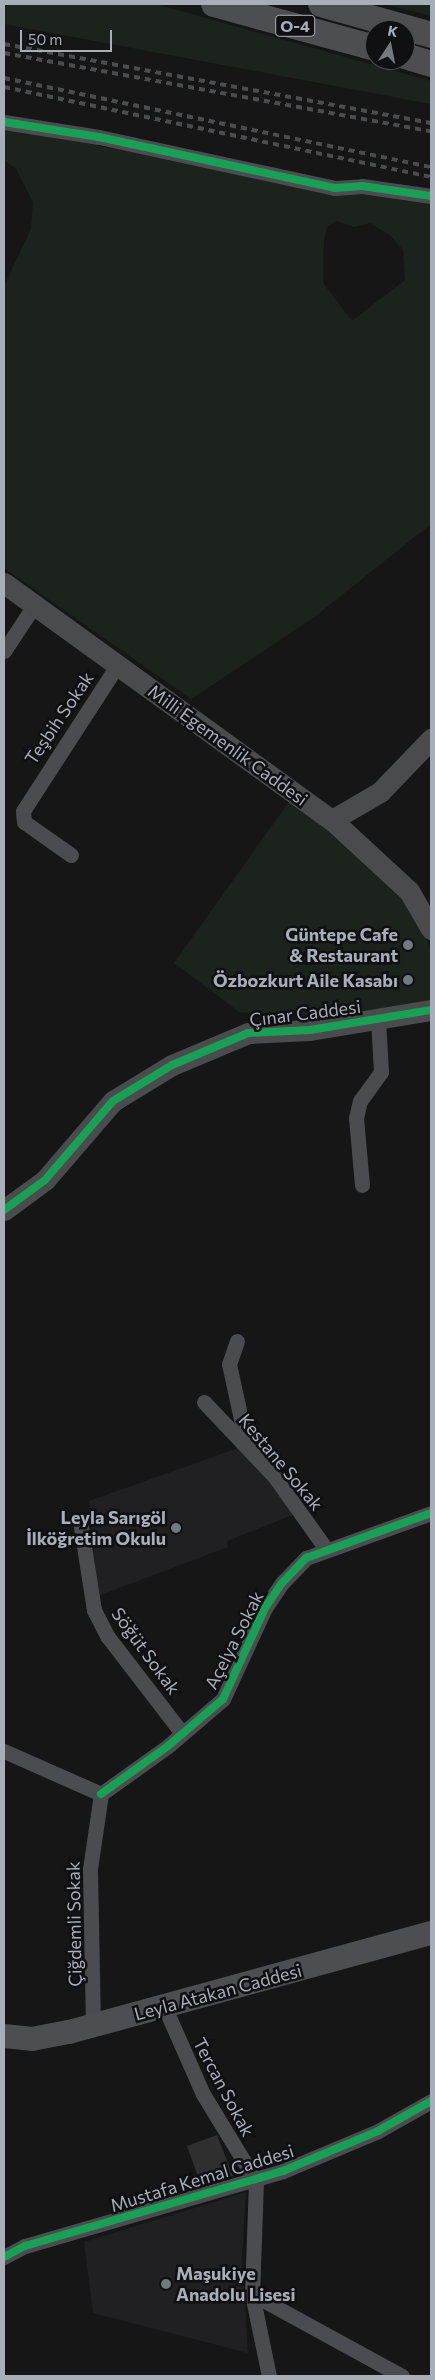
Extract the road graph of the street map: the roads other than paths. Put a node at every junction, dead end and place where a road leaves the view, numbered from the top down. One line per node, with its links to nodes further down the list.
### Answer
1 (214, 4): 4 (highway, O-4)
2 (321, 4): 3 (highway, O-4)
3 (431, 35)
4 (365, 45)
5 (415, 59): 6 (highway)
6 (431, 64)
7 (4, 122): 8 (street)
8 (431, 196)
9 (4, 583): 10 (street, Milli Egemenlik Caddesi)
10 (34, 604): 11 (street); 12 (street, Milli Egemenlik Caddesi)
11 (4, 651)
12 (118, 664): 14 (street, Milli Egemenlik Caddesi); 15 (street, Teşbih Sokak)
13 (431, 739): 14 (street)
14 (332, 820): 16 (street, Milli Egemenlik Caddesi)
15 (71, 855)
16 (429, 918)
17 (431, 1010): 18 (street, Çınar Caddesi)
18 (378, 1019): 19 (street); 20 (street, Çınar Caddesi)
19 (362, 1185)
20 (4, 1210)
21 (237, 1340): 23 (street)
22 (204, 1402): 23 (street, Kestane Sokak)
23 (246, 1444): 26 (street, Kestane Sokak)
24 (431, 1513): 26 (street, Açelya Sokak)
25 (81, 1527): 27 (street, Söğüt Sokak)
26 (326, 1549): 27 (street, Açelya Sokak)
27 (182, 1733): 29 (street, Açelya Sokak)
28 (4, 1751): 29 (street)
29 (101, 1794): 32 (street, Çiğdemli Sokak)
30 (431, 1933): 31 (main road, Leyla Atakan Caddesi)
31 (166, 2008): 32 (main road, Leyla Atakan Caddesi); 35 (street, Tercan Sokak)
32 (93, 2026): 33 (main road, Leyla Atakan Caddesi)
33 (4, 2036)
34 (431, 2101): 35 (street, Mustafa Kemal Caddesi)
35 (256, 2181): 36 (street, Mustafa Kemal Caddesi); 37 (street)
36 (4, 2257)
37 (252, 2294): 38 (street); 39 (street)
38 (268, 2376)
39 (402, 2376)

